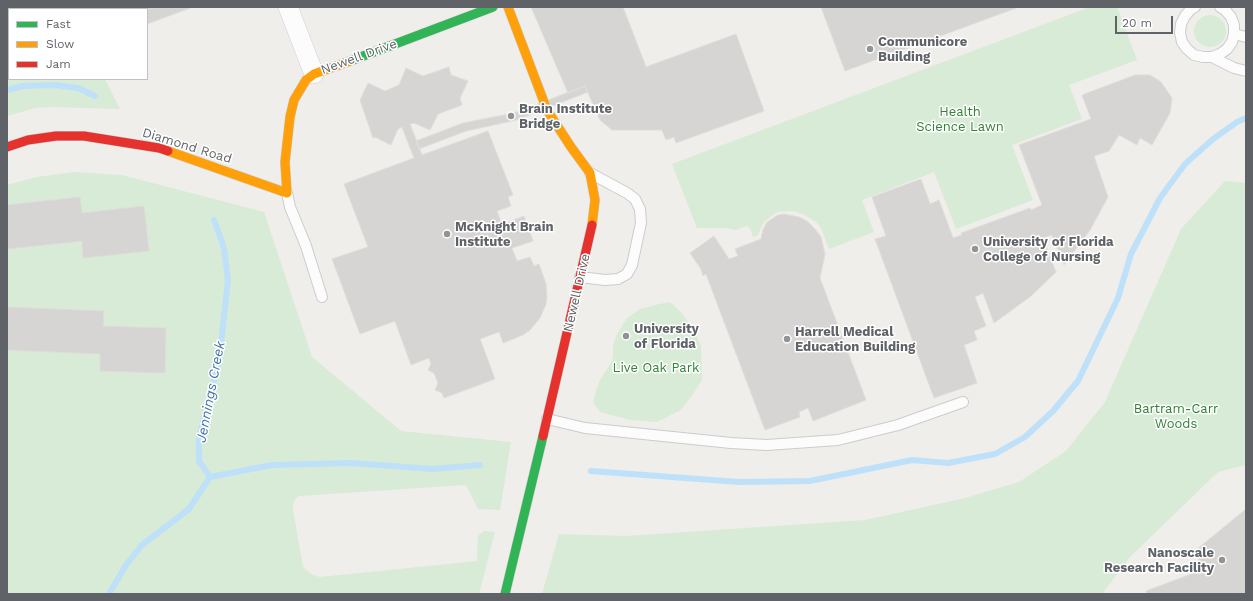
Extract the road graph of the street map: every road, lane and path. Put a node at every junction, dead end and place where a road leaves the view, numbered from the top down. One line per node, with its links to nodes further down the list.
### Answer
1 (288, 7): 10 (street, Newell Drive)
2 (493, 7): 10 (street, Newell Drive)
3 (508, 7): 12 (street, Newell Drive)
4 (1195, 7): 8 (lane)
5 (1220, 7): 6 (lane)
6 (1234, 34): 7 (lane); 8 (lane)
7 (1246, 37)
8 (1212, 57): 9 (lane)
9 (1246, 71)
10 (314, 74): 13 (street)
11 (7, 147): 13 (street, Diamond Road)
12 (590, 173): 14 (street, Newell Drive); 14 (lane)
13 (287, 193): 15 (lane)
14 (580, 277): 17 (street, Newell Drive)
15 (322, 297)
16 (963, 402): 17 (lane)
17 (546, 419): 18 (street, Newell Drive)
18 (505, 594)

